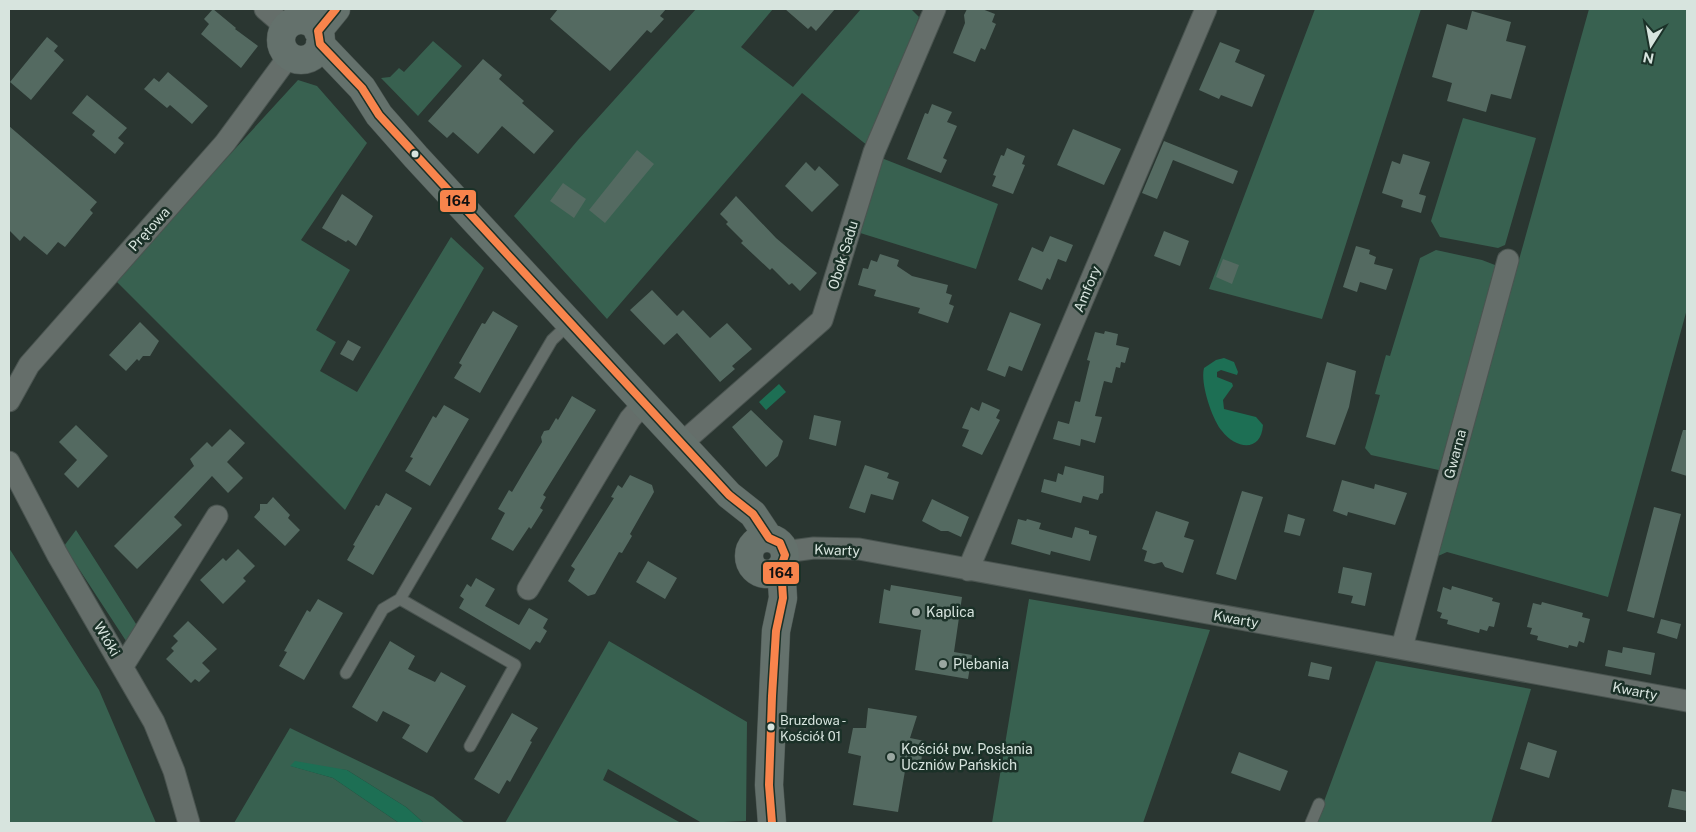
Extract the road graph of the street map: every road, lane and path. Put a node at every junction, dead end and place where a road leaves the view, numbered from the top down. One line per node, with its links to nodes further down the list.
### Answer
1 (265, 9): 5 (street)
2 (336, 9): 5 (street, Prętowa)
3 (1206, 9): 14 (street, Amfory)
4 (931, 11): 10 (street, Obok Sadu)
5 (306, 35): 7 (street); 8 (street, Prętowa)
6 (1508, 260): 17 (street, Gwarna)
7 (570, 323): 9 (street); 16 (lane)
8 (9, 401)
9 (644, 403): 10 (street); 15 (street)
10 (681, 444): 13 (street)
11 (9, 462): 18 (street, Włóki)
12 (217, 516): 18 (street)
13 (770, 555): 14 (street, Kwarty); 24 (street)
14 (968, 570): 17 (street, Kwarty)
15 (528, 589)
16 (400, 599): 19 (lane); 21 (lane)
17 (1402, 648): 20 (street, Kwarty)
18 (123, 666): 23 (street, Włóki)
19 (346, 673)
20 (1687, 701)
21 (470, 746)
22 (1319, 804): 25 (lane)
23 (189, 823)
24 (772, 823)
25 (1311, 823)

